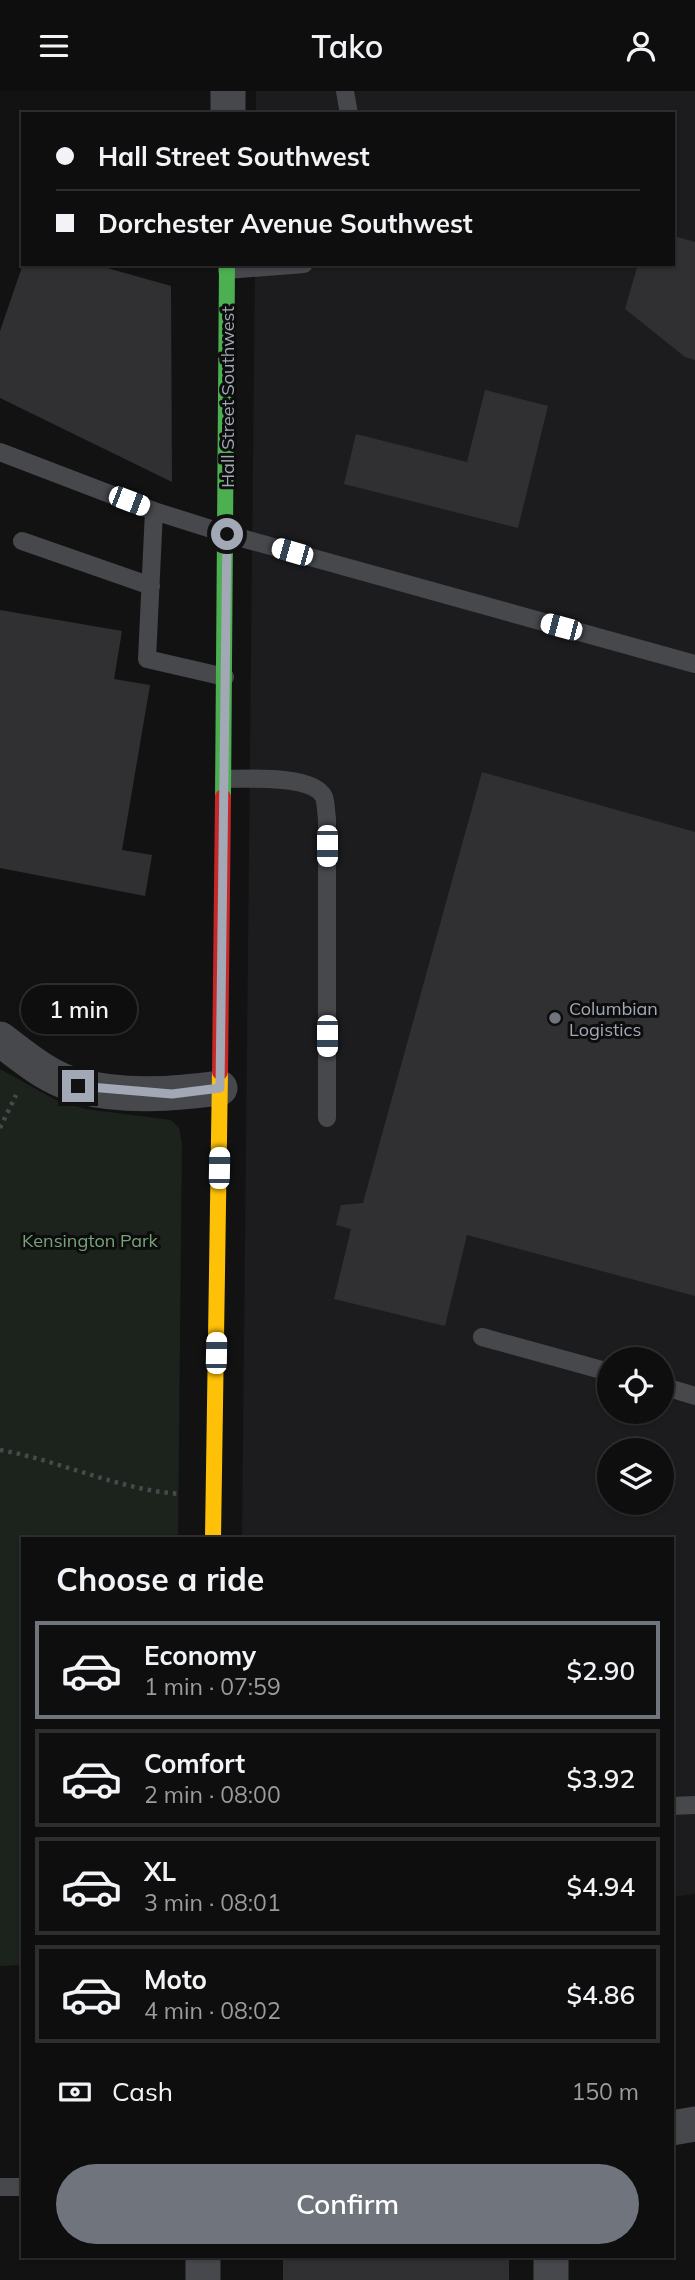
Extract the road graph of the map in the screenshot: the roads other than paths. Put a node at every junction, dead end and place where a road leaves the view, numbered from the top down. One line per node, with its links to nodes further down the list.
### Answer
1 (228, 91): 3 (street)
2 (345, 91): 4 (lane)
3 (228, 112)
4 (349, 112)
5 (253, 266): 6 (lane)
6 (227, 267): 9 (street, Hall Street Southwest)
7 (0, 451): 8 (lane)
8 (155, 511): 9 (lane); 11 (lane)
9 (227, 534): 12 (lane); 13 (street, Hall Street Southwest)
10 (22, 541): 11 (lane)
11 (150, 586): 13 (lane)
12 (695, 664)
13 (225, 677): 14 (street, Hall Street Southwest)
14 (224, 779): 16 (street, Hall Street Southwest); 17 (lane)
15 (0, 1039): 16 (street)
16 (220, 1088): 22 (street, Hall Street Southwest)
17 (327, 1118)
18 (482, 1337): 19 (lane)
19 (597, 1369)
20 (674, 1390): 21 (lane)
21 (695, 1396)
22 (213, 1537)
23 (695, 1805): 24 (lane)
24 (674, 1807)
25 (695, 2124): 26 (street)
26 (674, 2128)
27 (0, 2187): 28 (lane)
28 (21, 2187)
29 (203, 2258): 31 (street)
30 (551, 2258): 32 (street)
31 (203, 2280)
32 (551, 2280)

